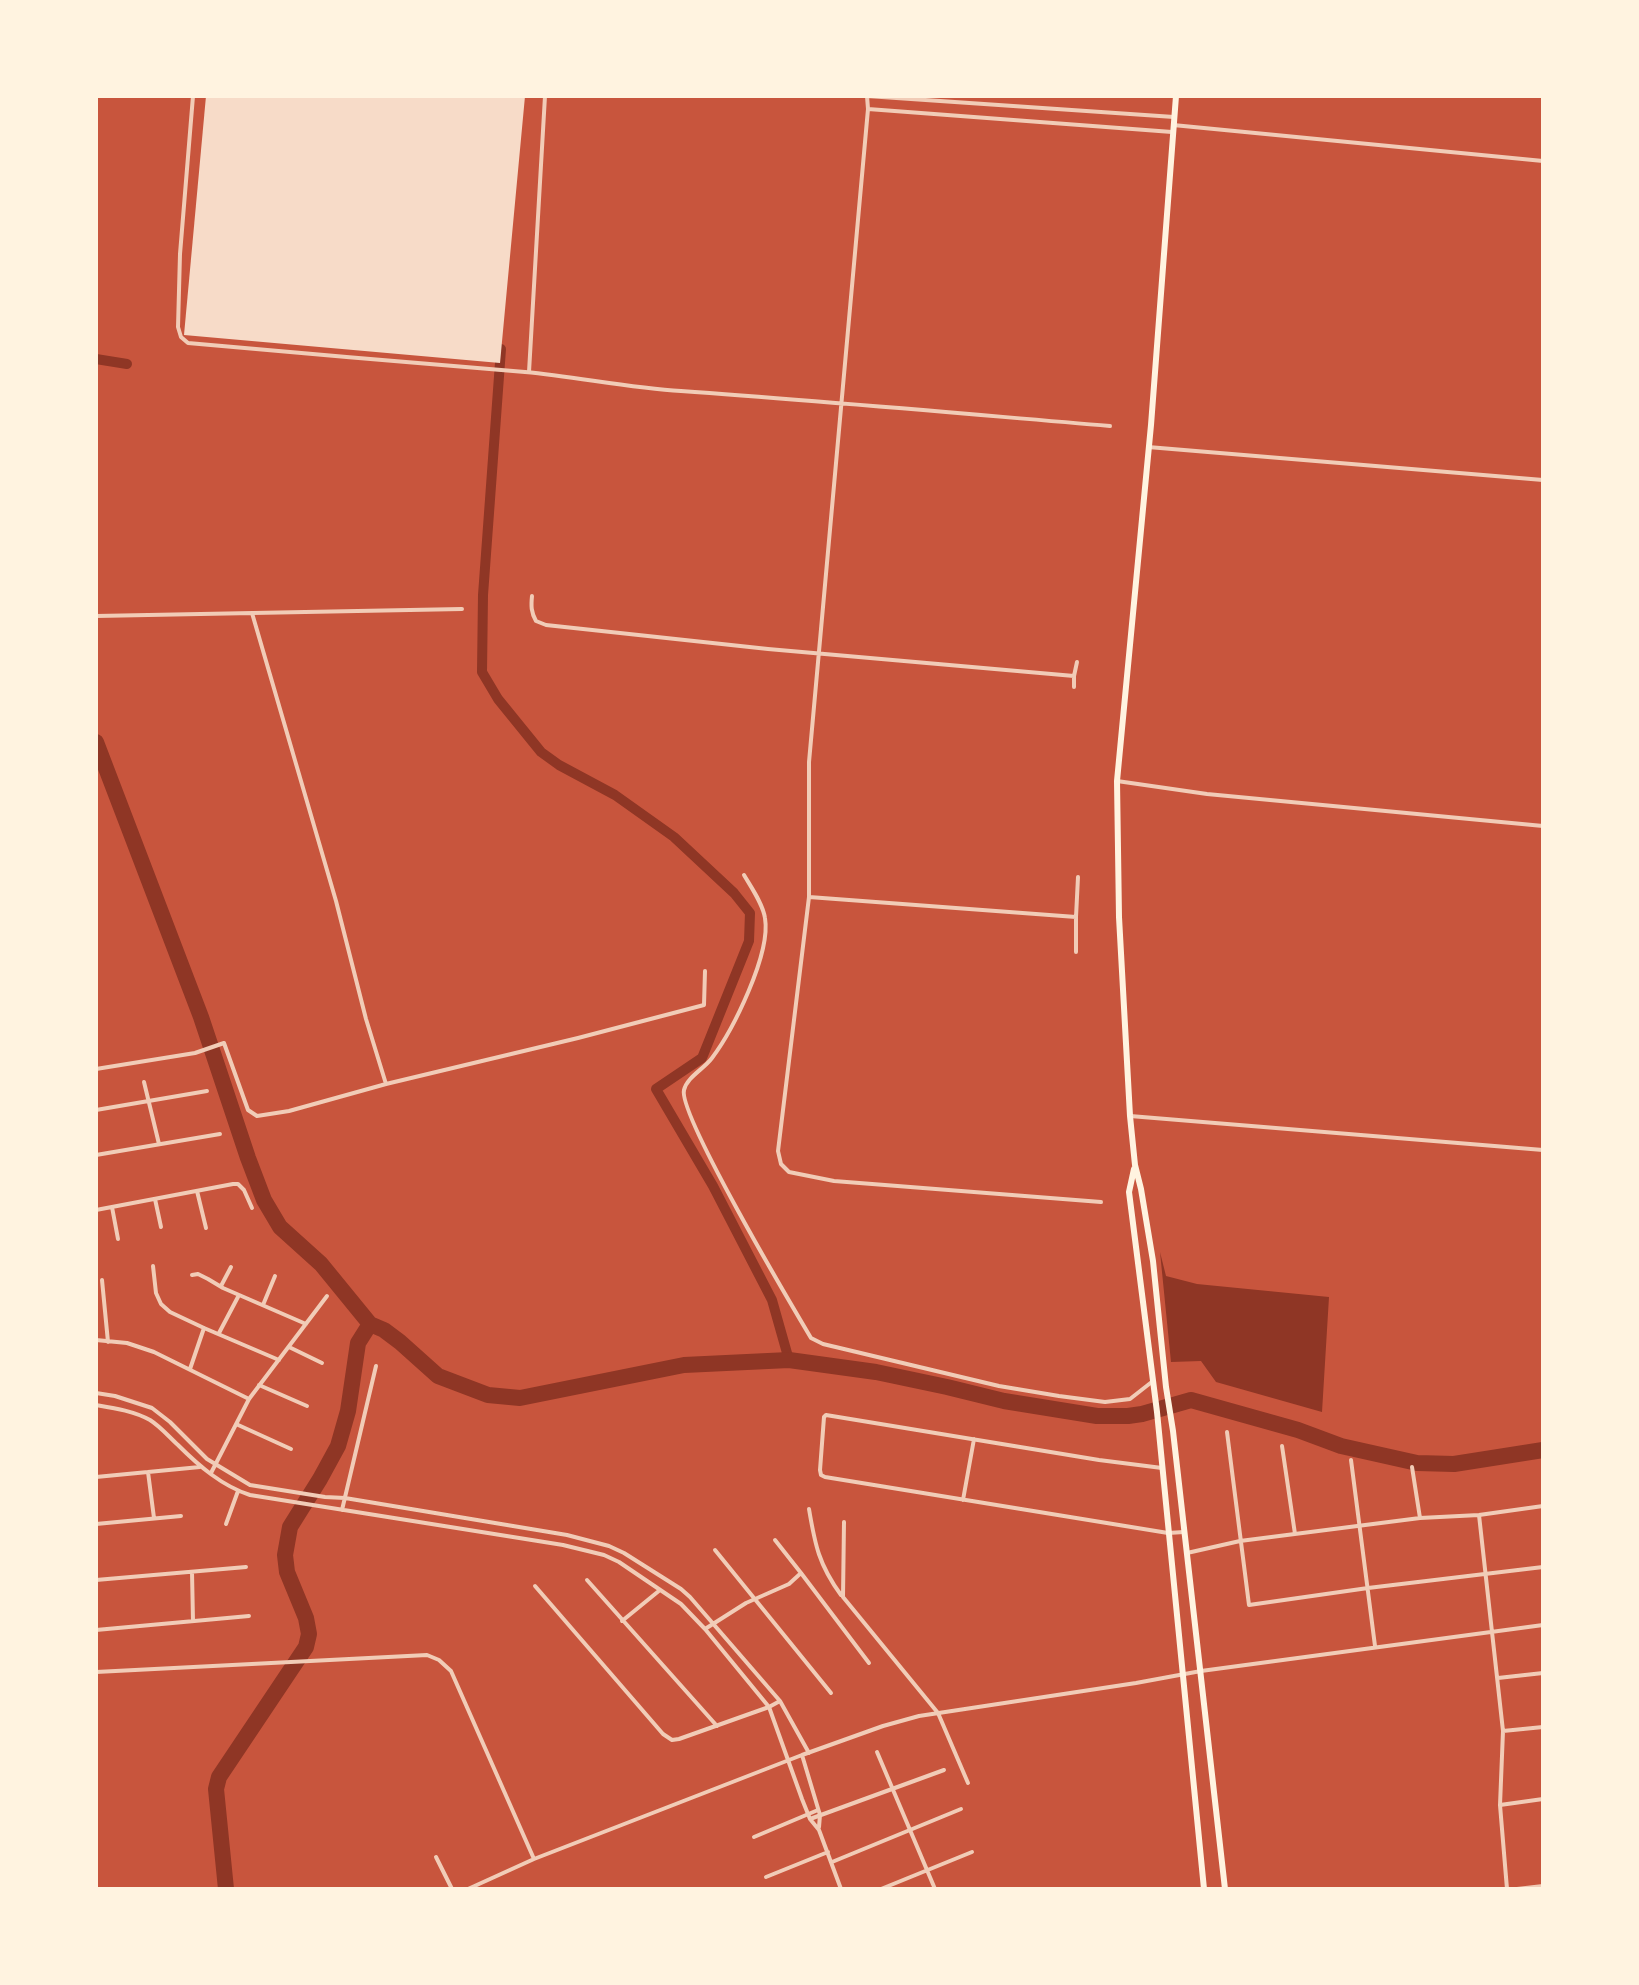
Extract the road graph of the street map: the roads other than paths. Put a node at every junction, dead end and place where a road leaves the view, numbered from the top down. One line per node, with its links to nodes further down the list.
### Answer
1 (193, 96): 8 (street)
2 (545, 96): 8 (street)
3 (867, 96): 5 (street); 6 (street)
4 (1176, 96): 6 (main road)
5 (868, 109): 6 (street); 9 (street)
6 (1173, 125): 7 (street); 11 (main road)
7 (1543, 161)
8 (529, 372): 9 (street)
9 (842, 405): 10 (street); 17 (street)
10 (1110, 426)
11 (1148, 447): 12 (street); 21 (main road)
12 (1543, 480)
13 (532, 596): 17 (street)
14 (462, 609): 15 (street)
15 (252, 613): 16 (street); 31 (street)
16 (96, 616)
17 (819, 653): 19 (street); 25 (street)
18 (1077, 662): 19 (street)
19 (1074, 676): 20 (street)
20 (1074, 687)
21 (1117, 781): 22 (street); 35 (main road)
22 (1543, 826)
23 (744, 875): 70 (street)
24 (1078, 877): 26 (street)
25 (809, 897): 26 (street); 43 (street)
26 (1076, 917): 27 (street)
27 (1076, 952)
28 (705, 971): 31 (street)
29 (96, 1069): 31 (street)
30 (144, 1082): 33 (street)
31 (386, 1084)
32 (207, 1091): 33 (street)
33 (149, 1101): 34 (street); 37 (street)
34 (96, 1110)
35 (1130, 1116): 38 (street); 40 (main road)
36 (220, 1134): 37 (street)
37 (159, 1144): 39 (street)
38 (1543, 1150)
39 (96, 1155)
40 (1135, 1165): 70 (main road); 104 (main road)
41 (197, 1191): 42 (street); 45 (street); 48 (street)
42 (155, 1199): 44 (street); 47 (street)
43 (1101, 1202)
44 (112, 1207): 46 (street); 49 (street)
45 (252, 1208)
46 (96, 1210)
47 (161, 1227)
48 (206, 1228)
49 (118, 1239)
50 (153, 1266): 60 (street)
51 (231, 1267): 55 (street)
52 (192, 1275): 55 (street)
53 (275, 1276): 58 (street)
54 (102, 1280): 63 (street)
55 (221, 1286): 56 (street)
56 (239, 1295): 58 (street); 61 (street)
57 (327, 1296): 59 (street)
58 (263, 1305): 59 (street)
59 (306, 1324): 64 (street)
60 (204, 1328): 61 (street); 68 (street)
61 (219, 1333): 65 (street)
62 (96, 1340): 63 (street)
63 (108, 1342): 68 (street)
64 (289, 1347): 65 (street); 66 (street)
65 (279, 1360): 69 (street)
66 (322, 1363)
67 (376, 1366): 89 (street)
68 (190, 1369): 72 (street)
69 (259, 1385): 72 (street); 74 (street)
70 (1153, 1385): 84 (main road)
71 (96, 1393): 81 (street)
72 (249, 1399): 75 (street)
73 (96, 1405): 82 (street)
74 (307, 1406)
75 (236, 1424): 79 (street); 81 (street)
76 (1227, 1432): 109 (street)
77 (974, 1439): 84 (street); 90 (street); 90 (street)
78 (1282, 1446): 106 (street)
79 (291, 1449)
80 (1351, 1460): 102 (street)
81 (215, 1463): 86 (street); 89 (street)
82 (200, 1467): 85 (street); 86 (street)
83 (1412, 1467): 98 (street)
84 (1162, 1468): 105 (main road)
85 (148, 1472): 87 (street); 96 (street)
86 (210, 1474): 88 (street)
87 (96, 1477)
88 (238, 1491): 93 (street); 101 (street)
89 (345, 1498): 93 (street); 97 (street)
90 (963, 1500): 105 (street)
91 (1543, 1506): 94 (street)
92 (809, 1509): 123 (street)
93 (342, 1510): 103 (street)
94 (1479, 1515): 98 (street); 117 (street)
95 (181, 1516): 96 (street)
96 (154, 1518): 100 (street)
97 (465, 1518): 103 (street); 107 (street)
98 (1420, 1518): 102 (street)
99 (844, 1522): 123 (street)
100 (96, 1524)
101 (226, 1524)
102 (1359, 1526): 106 (street); 121 (street)
103 (464, 1529): 110 (street)
104 (1185, 1532): 105 (street); 112 (main road)
105 (1168, 1533): 138 (main road)
106 (1295, 1534): 109 (street)
107 (567, 1535): 110 (street); 128 (street)
108 (775, 1540): 116 (street)
109 (1240, 1541): 112 (street); 121 (street)
110 (563, 1545): 122 (street)
111 (715, 1550): 124 (street)
112 (1187, 1553): 135 (main road)
113 (246, 1567): 115 (street)
114 (1543, 1567): 117 (street)
115 (192, 1572): 118 (street); 126 (street)
116 (801, 1573): 124 (street); 134 (street)
117 (1487, 1574): 121 (street); 132 (street)
118 (96, 1580)
119 (587, 1580): 127 (street)
120 (535, 1586): 144 (street)
121 (1368, 1588): 133 (street)
122 (660, 1590): 127 (street); 130 (street)
123 (843, 1597): 143 (street)
124 (755, 1599): 128 (street); 140 (street)
125 (249, 1616): 126 (street)
126 (193, 1621): 131 (street)
127 (622, 1621): 144 (street)
128 (714, 1624): 130 (street); 141 (street)
129 (1543, 1625): 132 (street)
130 (705, 1629): 142 (street)
131 (96, 1630)
132 (1492, 1631): 133 (street); 139 (street)
133 (1375, 1646): 135 (street)
134 (869, 1663)
135 (1201, 1671): 138 (street); 176 (main road)
136 (96, 1672): 165 (street)
137 (1543, 1673): 139 (street)
138 (1183, 1675): 143 (street); 175 (main road)
139 (1498, 1678): 146 (street)
140 (831, 1693)
141 (780, 1701): 142 (street); 148 (street)
142 (769, 1707): 144 (street); 150 (street)
143 (938, 1713): 148 (street); 152 (street)
144 (717, 1726)
145 (1543, 1727): 146 (street)
146 (1503, 1731): 155 (street)
147 (877, 1752): 153 (street)
148 (809, 1753): 149 (street)
149 (802, 1755): 150 (street); 157 (street)
150 (789, 1760): 158 (street); 165 (street)
151 (944, 1770): 153 (street)
152 (968, 1783)
153 (893, 1788): 157 (street); 159 (street)
154 (1543, 1799): 155 (street)
155 (1500, 1805): 177 (street)
156 (961, 1809): 159 (street)
157 (819, 1812): 158 (street); 160 (street)
158 (809, 1816): 160 (street); 161 (street)
159 (911, 1829): 166 (street); 167 (street)
160 (819, 1830): 162 (street)
161 (754, 1837)
162 (828, 1852): 166 (street); 168 (street)
163 (972, 1852): 167 (street)
164 (436, 1857): 170 (street)
165 (534, 1859): 171 (street)
166 (832, 1862): 172 (street)
167 (928, 1870): 173 (street); 174 (street)
168 (766, 1877)
169 (1543, 1886): 178 (street)
170 (452, 1889)
171 (468, 1889)
172 (841, 1889)
173 (881, 1889)
174 (935, 1889)
175 (1204, 1889)
176 (1225, 1889)
177 (1507, 1889)
178 (1517, 1889)

